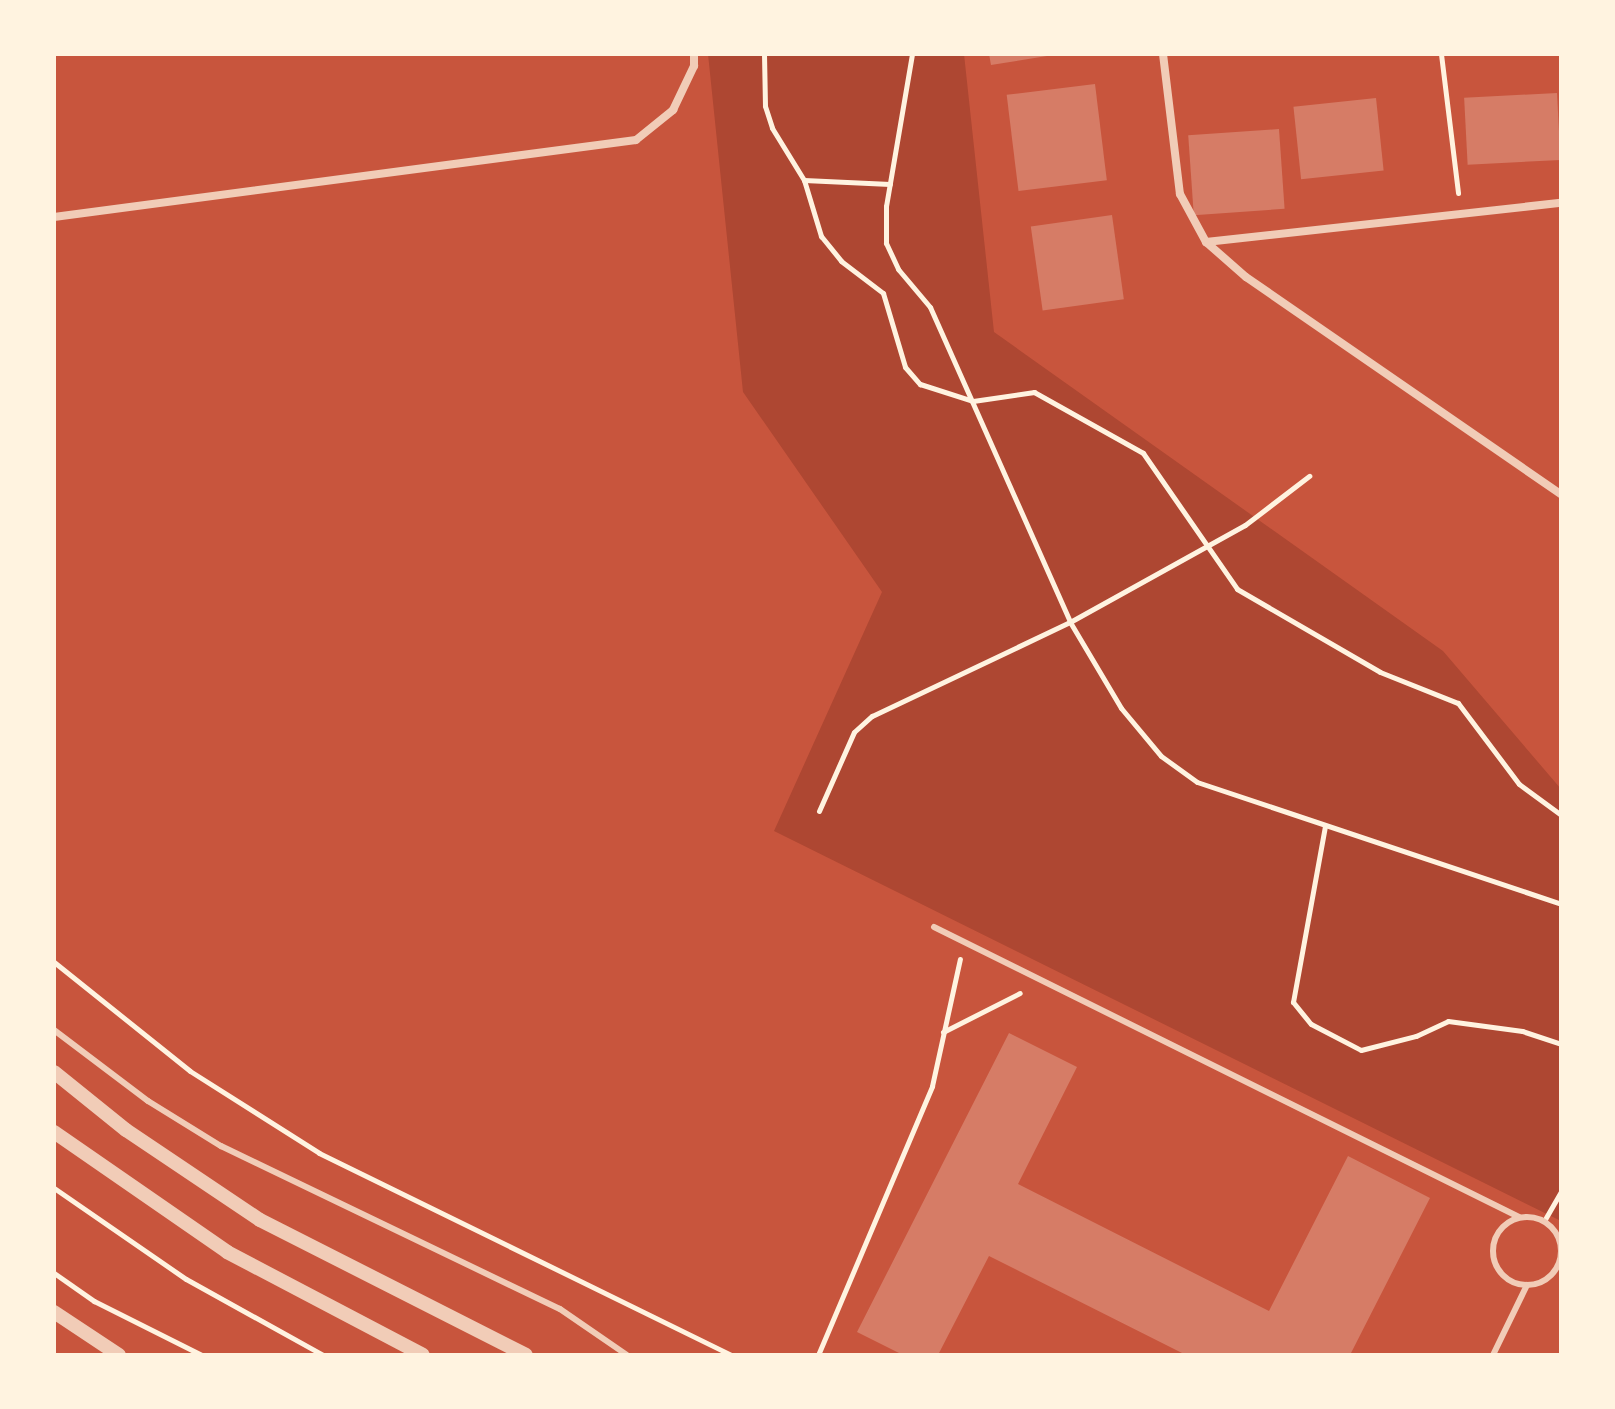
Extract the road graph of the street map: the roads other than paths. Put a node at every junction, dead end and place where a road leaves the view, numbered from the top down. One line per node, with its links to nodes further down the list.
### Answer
1 (694, 54): 4 (street)
2 (1163, 54): 5 (street)
3 (1561, 203): 5 (street)
4 (54, 217)
5 (1206, 242): 6 (street)
6 (1561, 494)
7 (934, 927): 11 (lane)
8 (54, 1030): 18 (lane)
9 (54, 1072): 17 (street)
10 (54, 1132): 16 (street)
11 (1519, 1217): 12 (lane); 12 (lane)
12 (1527, 1285): 19 (lane)
13 (54, 1312): 14 (street)
14 (100, 1350): 15 (street)
15 (119, 1355)
16 (423, 1355)
17 (526, 1355)
18 (627, 1355)
19 (1493, 1355)

